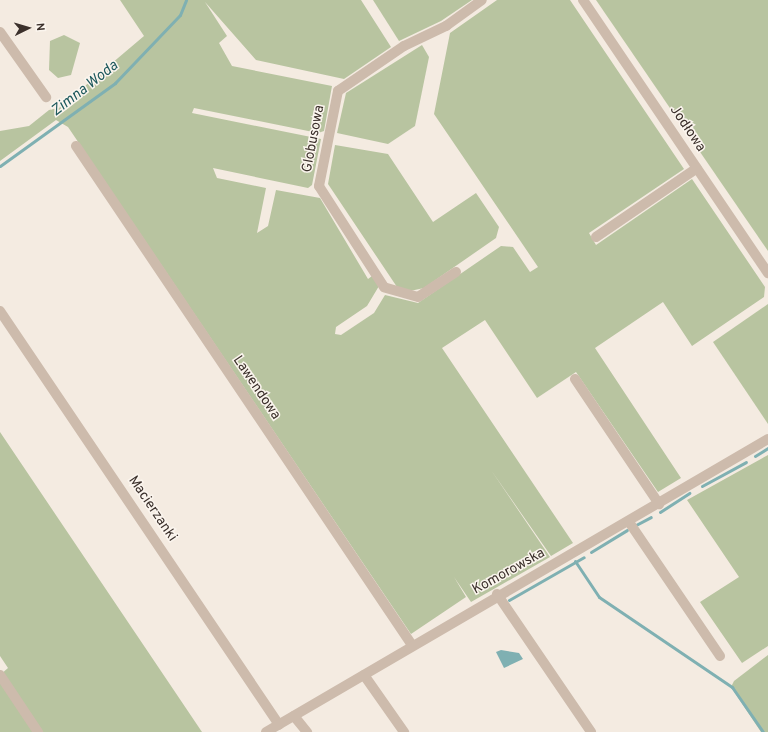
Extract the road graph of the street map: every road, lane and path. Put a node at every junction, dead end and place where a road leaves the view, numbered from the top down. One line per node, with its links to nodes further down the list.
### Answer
1 (482, 0): 8 (street, Globusowa)
2 (584, 0): 6 (street, Jodłowa)
3 (0, 32): 4 (street)
4 (46, 97)
5 (76, 146): 16 (street, Lawendowa)
6 (697, 168): 7 (street); 9 (street, Jodłowa)
7 (596, 237)
8 (456, 272)
9 (768, 273)
10 (0, 311): 21 (street, Macierzanki)
11 (575, 379): 13 (street)
12 (768, 439): 13 (street, Komorowska)
13 (659, 504): 14 (street, Komorowska)
14 (629, 522): 15 (street, Komorowska); 17 (street)
15 (497, 594): 16 (street, Komorowska); 26 (street)
16 (412, 645): 19 (street, Komorowska)
17 (720, 656)
18 (0, 675): 22 (street)
19 (364, 675): 20 (street, Komorowska); 25 (street)
20 (294, 716): 21 (street, Komorowska); 24 (street)
21 (279, 725): 23 (street, Komorowska)
22 (38, 732)
23 (266, 732)
24 (307, 732)
25 (404, 732)
26 (591, 732)

